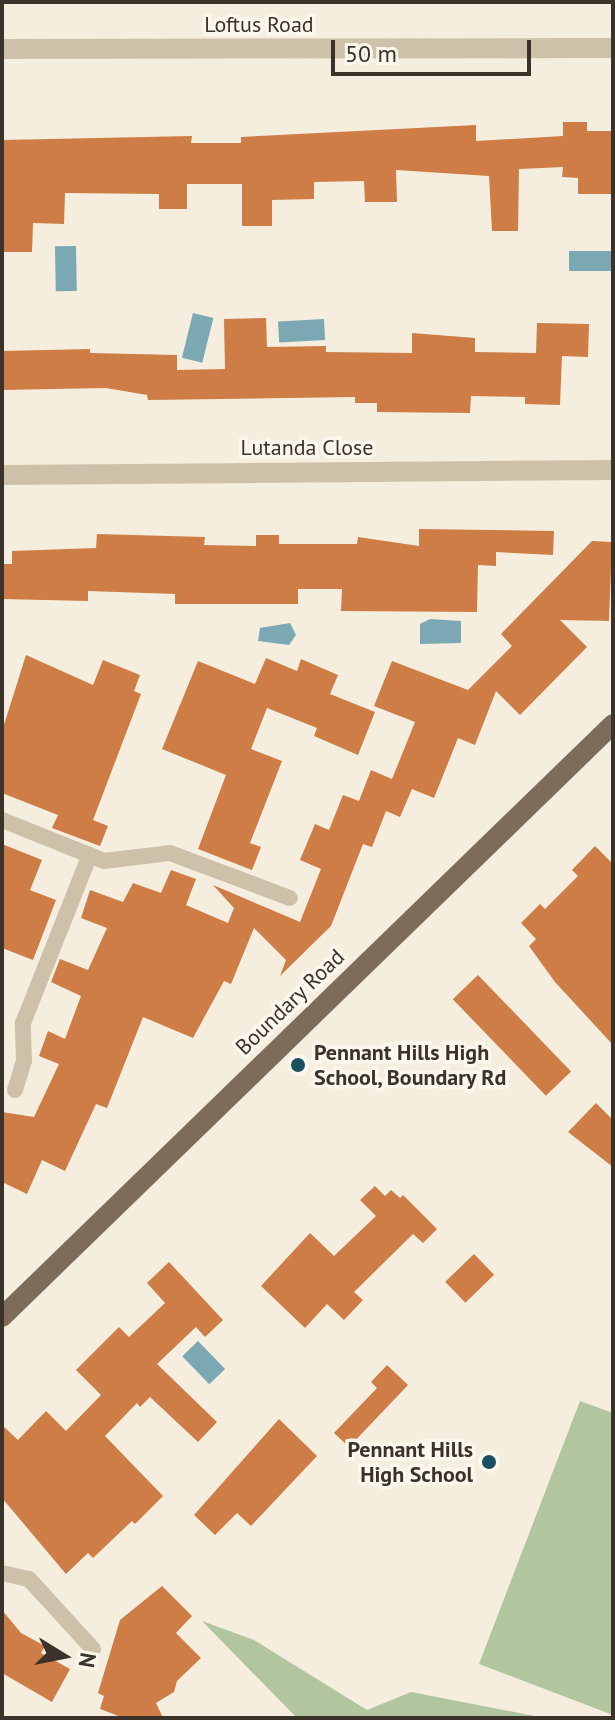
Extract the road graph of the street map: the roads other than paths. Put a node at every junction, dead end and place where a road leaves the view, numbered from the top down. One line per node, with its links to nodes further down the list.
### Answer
1 (613, 48): 2 (street, Loftus Road)
2 (2, 49)
3 (613, 470): 4 (street, Lutanda Close)
4 (2, 475)
5 (613, 724): 10 (main road, Boundary Road)
6 (2, 820): 7 (lane)
7 (90, 855): 8 (lane); 9 (lane)
8 (290, 898)
9 (15, 1090)
10 (2, 1317)
11 (2, 1573): 12 (lane)
12 (93, 1649)

